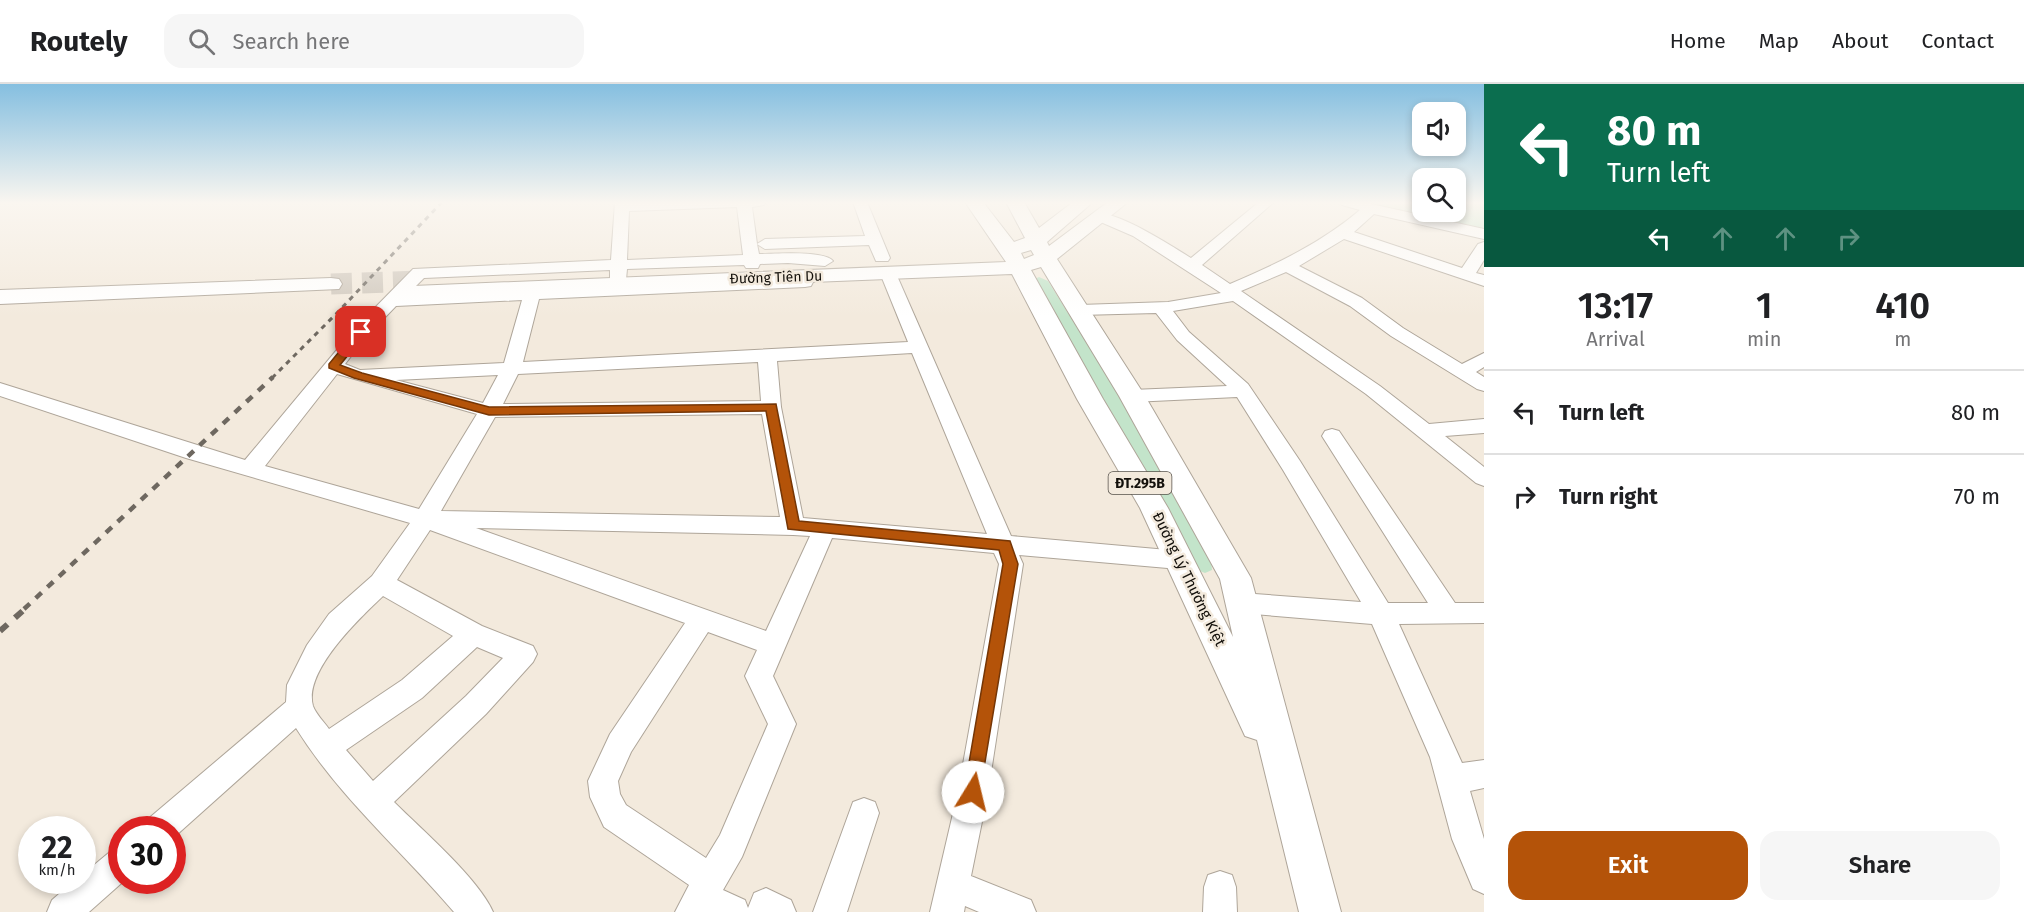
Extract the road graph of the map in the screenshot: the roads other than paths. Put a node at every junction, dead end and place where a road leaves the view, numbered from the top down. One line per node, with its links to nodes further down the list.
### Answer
1 (620, 241): 19 (street)
2 (749, 241): 14 (street)
3 (875, 241): 15 (street)
4 (1000, 241): 16 (main road, Đường Lý Thường Kiệt / ĐT.295B)
5 (1036, 241): 13 (main road, Đường Lý Thường Kiệt / ĐT.295B)
6 (1049, 241): 13 (main road, Đường Tiên Du)
7 (1056, 241): 13 (main road, Đường Tiên Du)
8 (1151, 241): 17 (street)
9 (1221, 241): 17 (street)
10 (1330, 241): 18 (street)
11 (1365, 241): 21 (street)
12 (1484, 247): 21 (street)
13 (1041, 249): 16 (main road, Đường Tiên Du); 30 (main road, Đường Lý Thường Kiệt / ĐT.295B)
14 (751, 256): 15 (street); 19 (main road, Đường Tiên Du); 20 (main road, Đường Tiên Du)
15 (882, 257): 16 (main road, Đường Tiên Du); 20 (main road, Đường Tiên Du); 31 (street)
16 (1013, 259): 53 (main road, Đường Lý Thường Kiệt / ĐT.295B)
17 (1192, 265): 24 (street)
18 (1287, 266): 24 (street); 36 (street)
19 (619, 267): 20 (main road, Đường Tiên Du); 23 (main road, Đường Tiên Du); 27 (street)
20 (827, 268): 25 (street)
21 (1466, 275): 22 (street)
22 (1484, 281)
23 (417, 286)
24 (1231, 293): 28 (street); 45 (street)
25 (532, 296): 27 (street); 35 (street)
26 (0, 297): 29 (main road)
27 (393, 301): 34 (street)
28 (1161, 307): 30 (street); 40 (street)
29 (0, 309)
30 (1080, 310): 41 (main road, Đường Lý Thường Kiệt / ĐT.295B)
31 (918, 347): 32 (street); 52 (street)
32 (767, 356): 35 (street); 42 (street)
33 (1484, 359): 36 (street)
34 (333, 366): 37 (street); 47 (street)
35 (512, 367): 37 (street); 43 (street)
36 (1462, 372): 38 (street)
37 (358, 376): 43 (street)
38 (1484, 385)
39 (0, 389): 47 (street)
40 (1243, 391): 41 (street); 57 (street)
41 (1132, 396): 55 (main road, Đường Lý Thường Kiệt / ĐT.295B)
42 (771, 407): 43 (street); 50 (street)
43 (489, 411): 49 (street)
44 (1484, 426): 45 (street)
45 (1425, 431): 48 (street)
46 (1332, 436): 56 (street)
47 (251, 468): 49 (street)
48 (1484, 478)
49 (425, 519): 50 (street); 54 (street); 58 (street)
50 (793, 526): 51 (street)
51 (825, 528): 52 (street); 61 (street)
52 (1005, 545): 53 (street); 73 (street)
53 (1179, 560): 65 (main road, Đường Lý Thường Kiệt / ĐT.295B)
54 (381, 583): 60 (street); 62 (street)
55 (1241, 603): 57 (street); 65 (main road, Đường Lý Thường Kiệt / ĐT.295B)
56 (1466, 612): 57 (street); 59 (street)
57 (1381, 614): 66 (street)
58 (702, 619): 61 (street); 72 (street)
59 (1484, 631)
60 (473, 634): 63 (street); 67 (street)
61 (771, 644): 72 (street)
62 (298, 708): 63 (street); 69 (street)
63 (325, 748): 67 (street)
64 (1484, 774): 66 (street)
65 (1284, 777): 81 (main road, Đường Lý Thường Kiệt / ĐT.295B)
66 (1453, 779): 71 (street)
67 (372, 802): 75 (street)
68 (864, 813): 79 (street)
69 (175, 816)
70 (108, 874): 74 (street)
71 (1484, 878)
72 (701, 896): 76 (street)
73 (951, 898): 80 (street)
74 (64, 912)
75 (476, 912)
76 (733, 912)
77 (762, 912): 78 (street)
78 (779, 912)
79 (831, 912)
80 (1019, 912)
81 (1320, 912)

